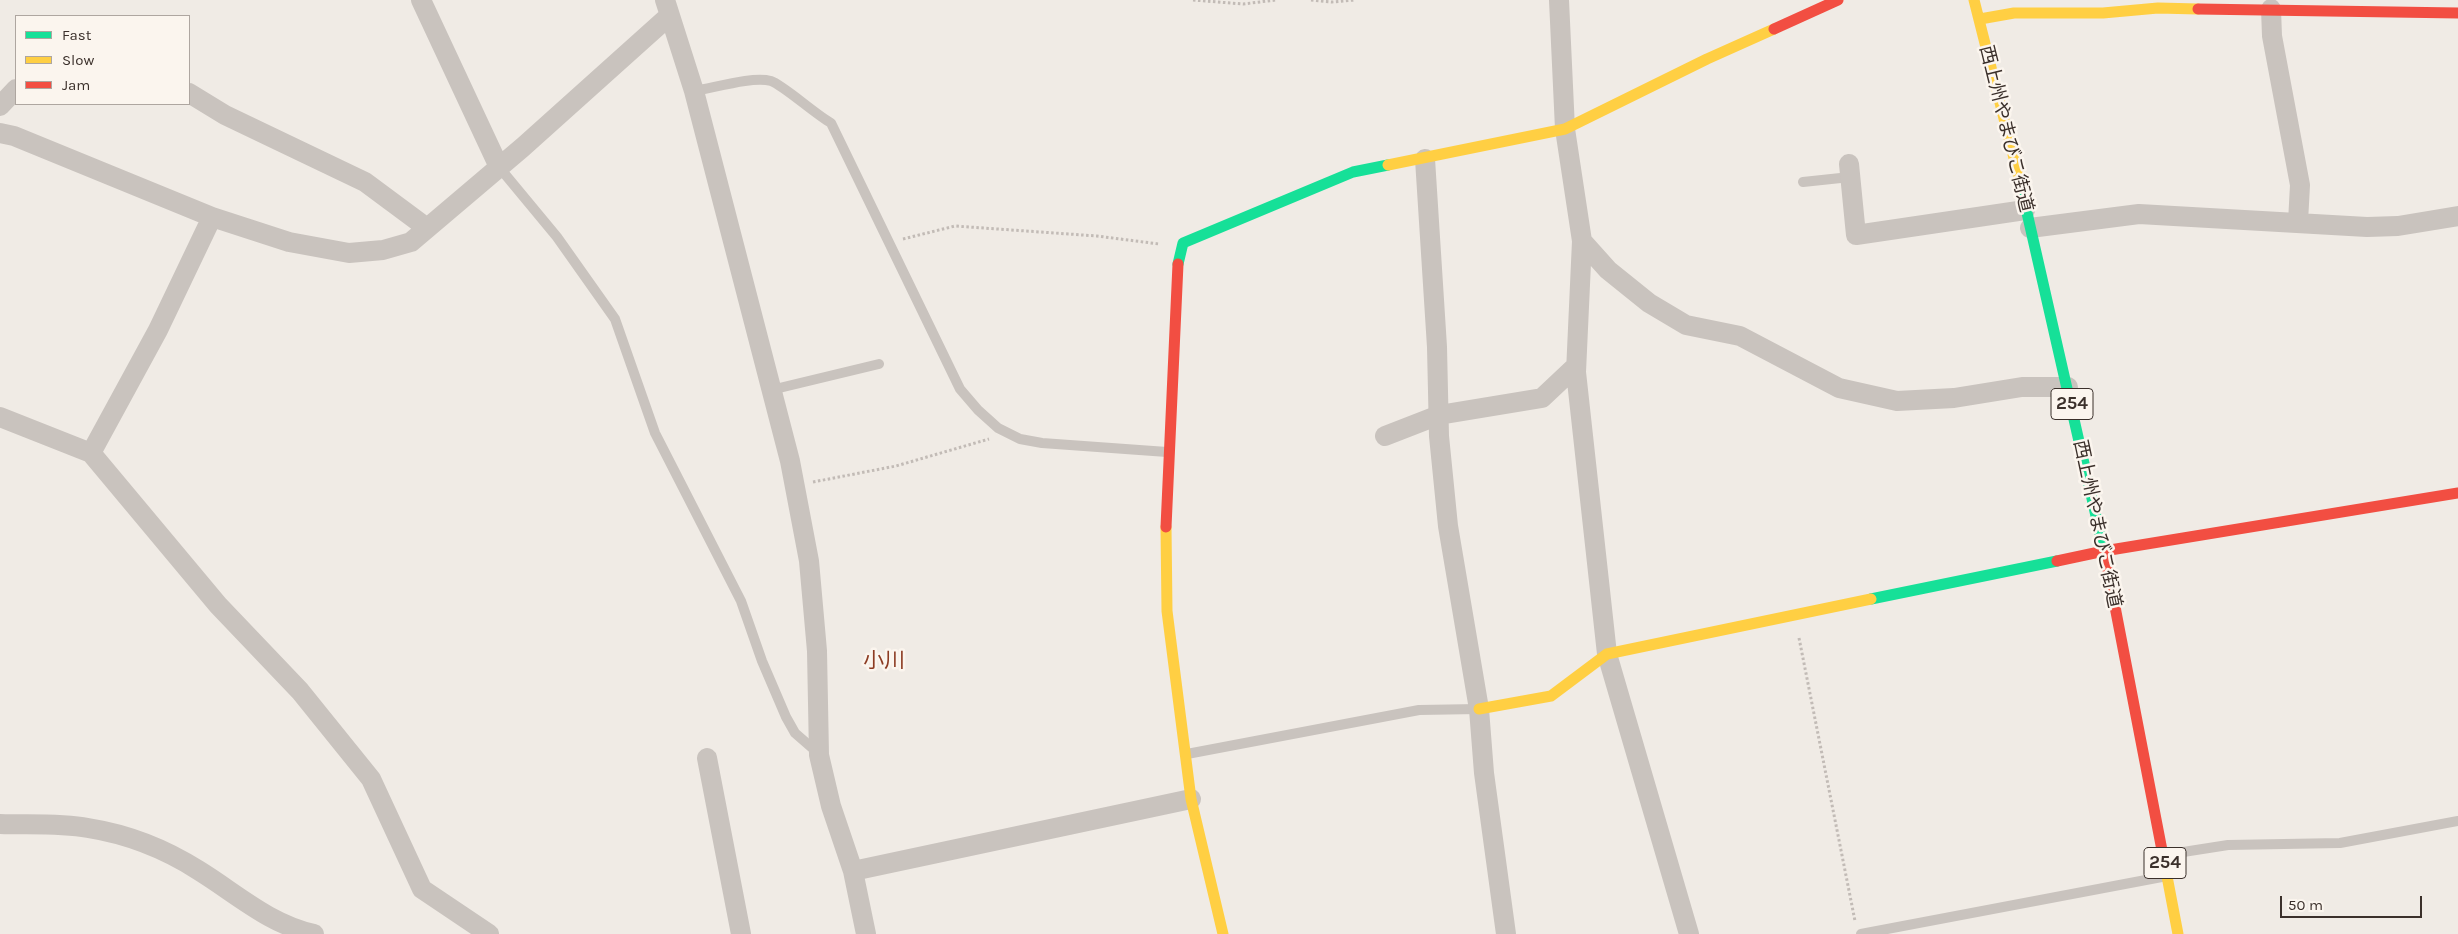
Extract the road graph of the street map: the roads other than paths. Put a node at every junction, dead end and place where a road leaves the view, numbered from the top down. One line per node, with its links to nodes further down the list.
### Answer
1 (420, 0): 16 (street)
2 (1559, 0): 13 (street)
3 (1838, 0): 13 (main road)
4 (1974, 0): 8 (main road, 西上州やまびこ街道 / 254)
5 (667, 8): 10 (street); 16 (street)
6 (2271, 9): 7 (main road); 8 (main road); 22 (street)
7 (2458, 13)
8 (1980, 19): 21 (main road, 西上州やまびこ街道 / 254)
9 (15, 90): 12 (street)
10 (694, 91): 28 (street); 32 (lane)
11 (190, 94): 23 (street)
12 (0, 106)
13 (1565, 129): 15 (main road); 24 (street)
14 (0, 133): 20 (street)
15 (1425, 159): 29 (street); 32 (main road)
16 (500, 167): 23 (street); 39 (lane)
17 (1849, 171): 18 (lane); 21 (street)
18 (1803, 182)
19 (2458, 216): 22 (street)
20 (212, 217): 23 (street); 33 (street)
21 (2028, 219): 22 (street); 27 (main road, 西上州やまびこ街道 / 254)
22 (2298, 222)
23 (427, 228)
24 (1582, 241): 26 (street); 27 (street)
25 (879, 364): 28 (lane)
26 (1576, 366): 29 (street); 36 (street)
27 (2068, 387): 35 (main road, 西上州やまびこ街道 / 254)
28 (771, 390): 39 (street)
29 (1439, 415): 31 (street); 37 (street)
30 (0, 417): 33 (street)
31 (1385, 436)
32 (1170, 452): 38 (main road)
33 (91, 453): 48 (street)
34 (2458, 493): 35 (main road)
35 (2104, 551): 36 (main road); 44 (main road, 西上州やまびこ街道 / 254)
36 (1607, 654): 37 (main road); 53 (street)
37 (1480, 709): 38 (lane); 52 (street)
38 (1187, 754): 41 (main road)
39 (819, 755): 45 (street)
40 (707, 758): 49 (street)
41 (1191, 798): 45 (street); 51 (main road)
42 (2458, 821): 44 (lane)
43 (0, 824): 47 (street)
44 (2163, 855): 46 (main road, 西上州やまびこ街道 / 254)
45 (853, 871): 50 (street)
46 (2168, 876): 54 (lane); 55 (main road, 西上州やまびこ街道 / 254)
47 (314, 934)
48 (489, 934)
49 (741, 934)
50 (866, 934)
51 (1223, 934)
52 (1506, 934)
53 (1689, 934)
54 (1861, 934)
55 (2178, 934)

